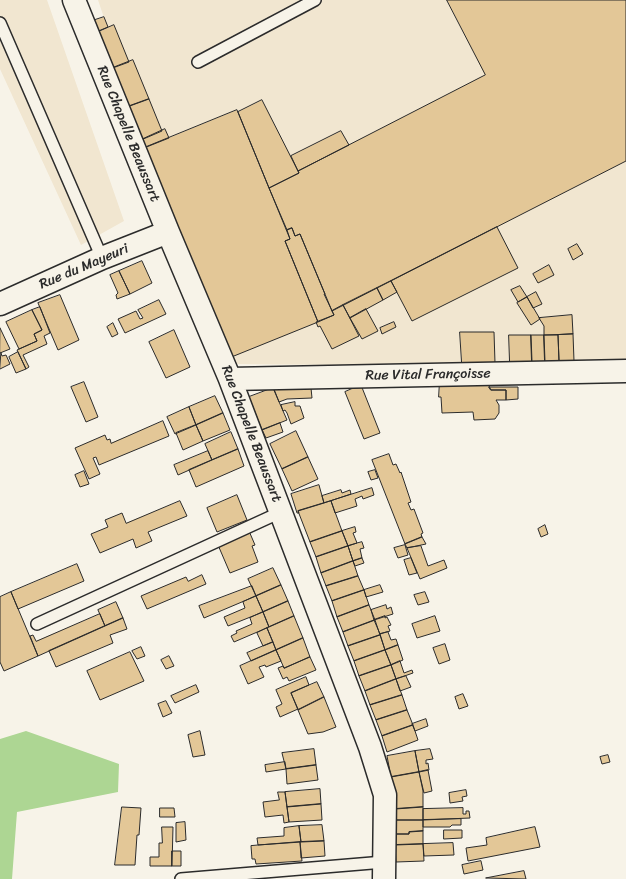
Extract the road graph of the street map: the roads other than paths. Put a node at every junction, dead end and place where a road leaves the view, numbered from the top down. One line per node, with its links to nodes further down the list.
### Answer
1 (74, 0): 5 (street, Rue Chapelle Beaussart)
2 (315, 0): 4 (lane)
3 (0, 23): 6 (lane)
4 (198, 62)
5 (168, 232): 6 (street, Rue du Mayeuri); 9 (street, Rue Chapelle Beaussart)
6 (102, 258): 7 (street, Rue du Mayeuri)
7 (0, 304)
8 (626, 371): 9 (street, Rue Vital Françoisse)
9 (230, 379): 10 (street, Rue Chapelle Beaussart)
10 (281, 512): 11 (lane); 12 (street, Rue Chapelle Beaussart)
11 (37, 624)
12 (384, 871): 13 (lane)
13 (181, 879)

